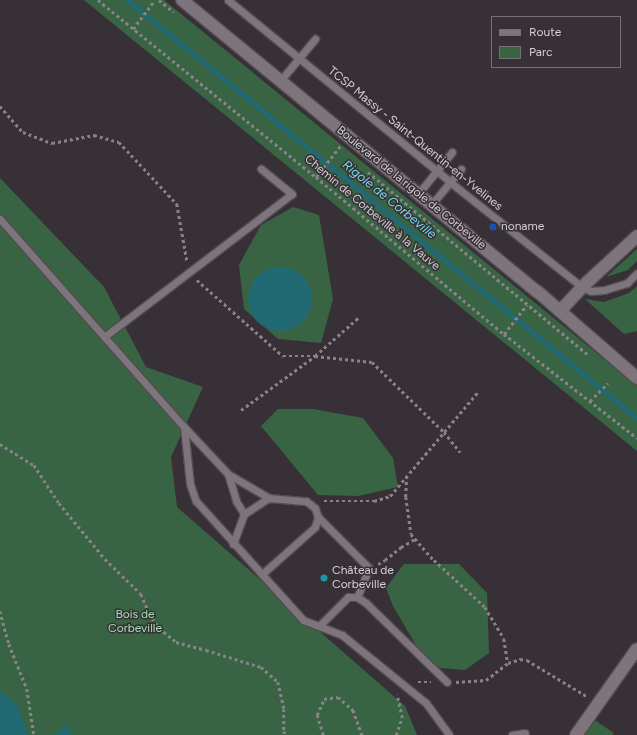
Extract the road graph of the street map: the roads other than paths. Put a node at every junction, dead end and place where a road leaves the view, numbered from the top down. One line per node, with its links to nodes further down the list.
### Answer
1 (182, 0): 5 (main road, Boulevard de la rigole de Corbeville)
2 (228, 0): 4 (lane, TCSP Massy - Saint-Quentin-en-Yvelines)
3 (315, 39): 4 (lane)
4 (299, 58): 5 (lane); 9 (lane, TCSP Massy - Saint-Quentin-en-Yvelines)
5 (280, 81): 11 (main road, Boulevard de la rigole de Corbeville)
6 (452, 152): 9 (lane)
7 (261, 169): 18 (lane)
8 (461, 169): 10 (lane)
9 (437, 171): 10 (lane, TCSP Massy - Saint-Quentin-en-Yvelines); 11 (lane)
10 (450, 182): 12 (lane); 16 (lane, TCSP Massy - Saint-Quentin-en-Yvelines)
11 (418, 194): 12 (main road, Boulevard de la rigole de Corbeville)
12 (431, 205): 17 (main road, Boulevard de la rigole de Corbeville)
13 (0, 219): 18 (lane)
14 (637, 236): 16 (main road)
15 (637, 273): 16 (lane)
16 (587, 289): 17 (main road)
17 (560, 312): 19 (main road, Boulevard de la rigole de Corbeville)
18 (104, 337): 20 (lane)
19 (637, 378)
20 (184, 426): 21 (lane); 25 (lane)
21 (228, 474): 22 (lane); 23 (lane)
22 (269, 498): 23 (lane); 24 (lane)
23 (244, 514): 25 (lane)
24 (318, 517): 26 (lane); 27 (lane)
25 (234, 544): 26 (lane)
26 (262, 574): 28 (lane)
27 (357, 597): 28 (lane); 30 (lane)
28 (319, 626): 32 (lane)
29 (637, 649): 34 (main road)
30 (447, 682)
31 (525, 733): 33 (lane)
32 (449, 735)
33 (512, 735)
34 (576, 735)

